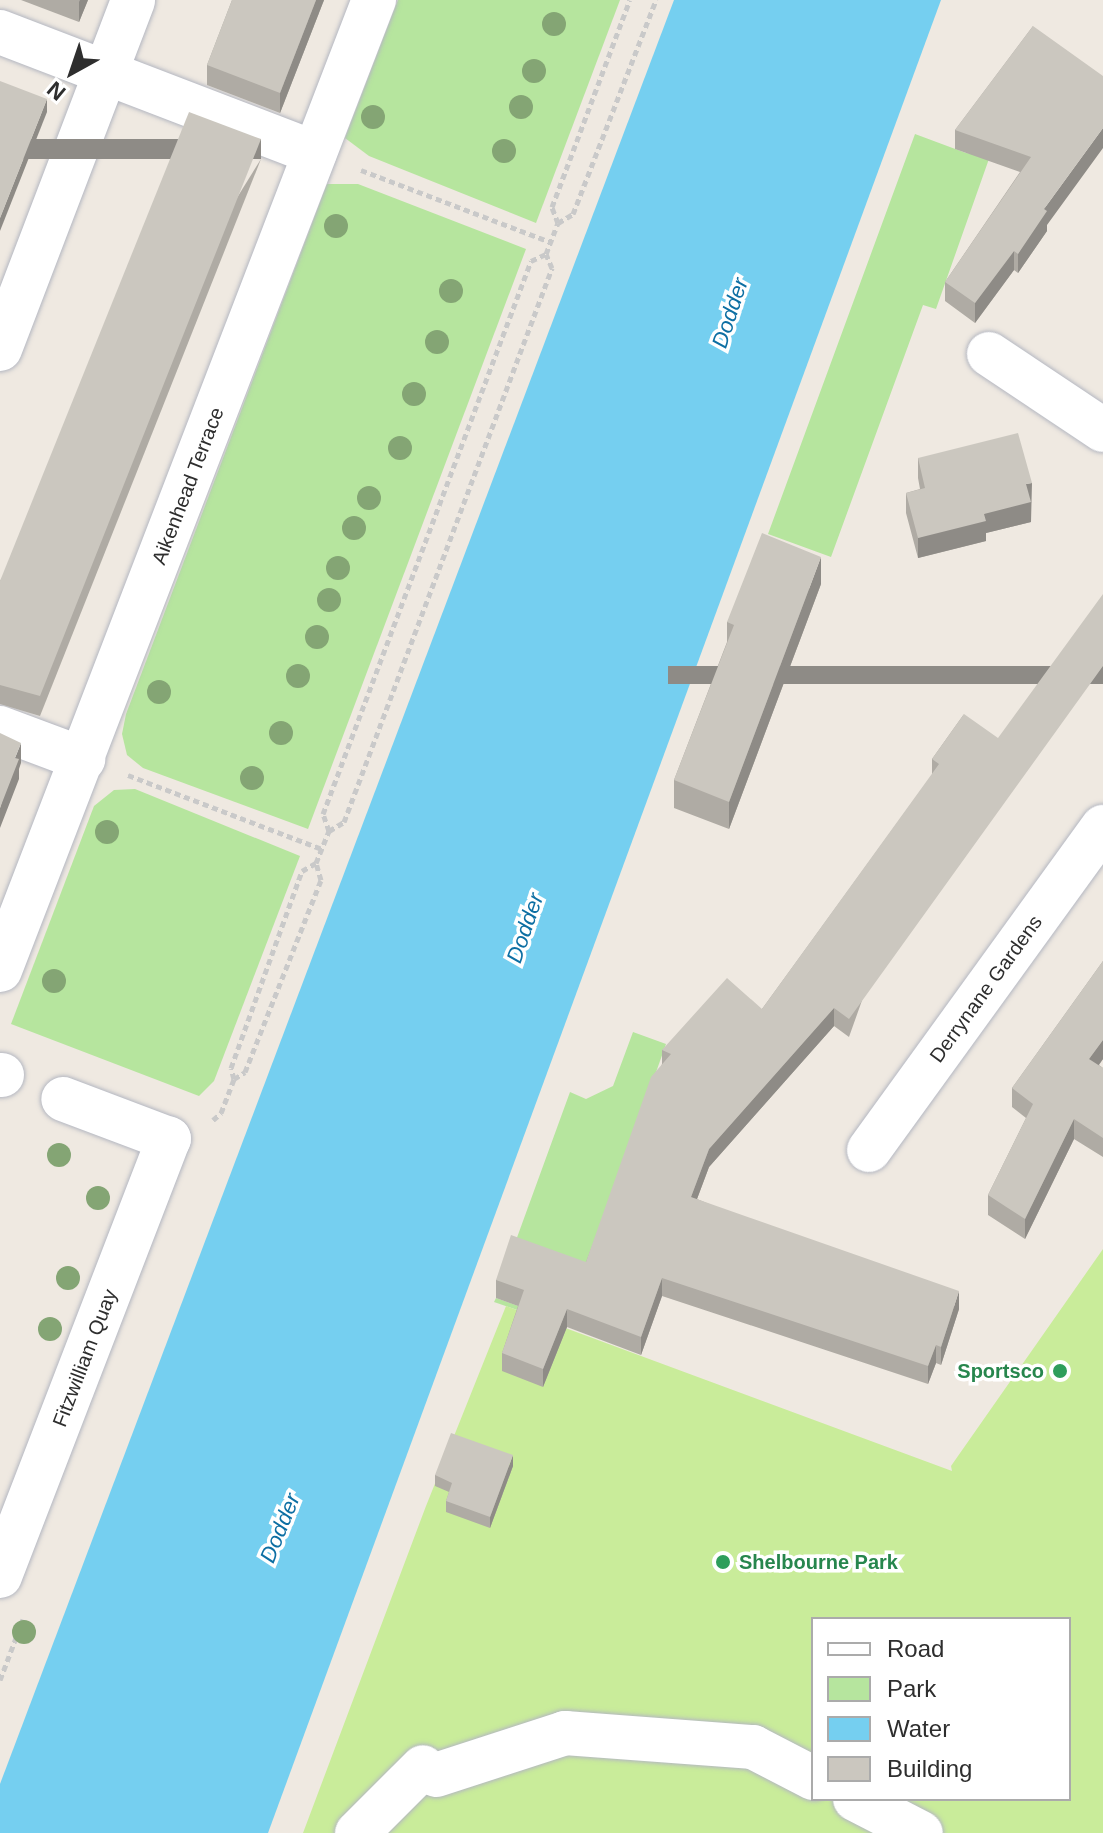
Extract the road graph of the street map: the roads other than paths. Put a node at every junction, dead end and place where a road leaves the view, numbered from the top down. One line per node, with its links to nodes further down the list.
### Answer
1 (133, 0): 4 (street)
2 (374, 0): 5 (street, Aikenhead Terrace)
3 (0, 32): 4 (street)
4 (105, 72): 5 (street); 6 (street)
5 (333, 159): 10 (street, Aikenhead Terrace)
6 (0, 349)
7 (989, 354): 8 (street)
8 (1103, 430)
9 (0, 728): 10 (street)
10 (83, 759): 12 (street, Aikenhead Terrace)
11 (1103, 827): 14 (street, Derrynane Gardens)
12 (0, 970)
13 (63, 1099): 15 (street, Fitzwilliam Quay)
14 (869, 1150)
15 (2, 1565)
16 (811, 1777): 18 (street)
17 (859, 1801): 19 (street)
18 (357, 1833)
19 (921, 1833)

